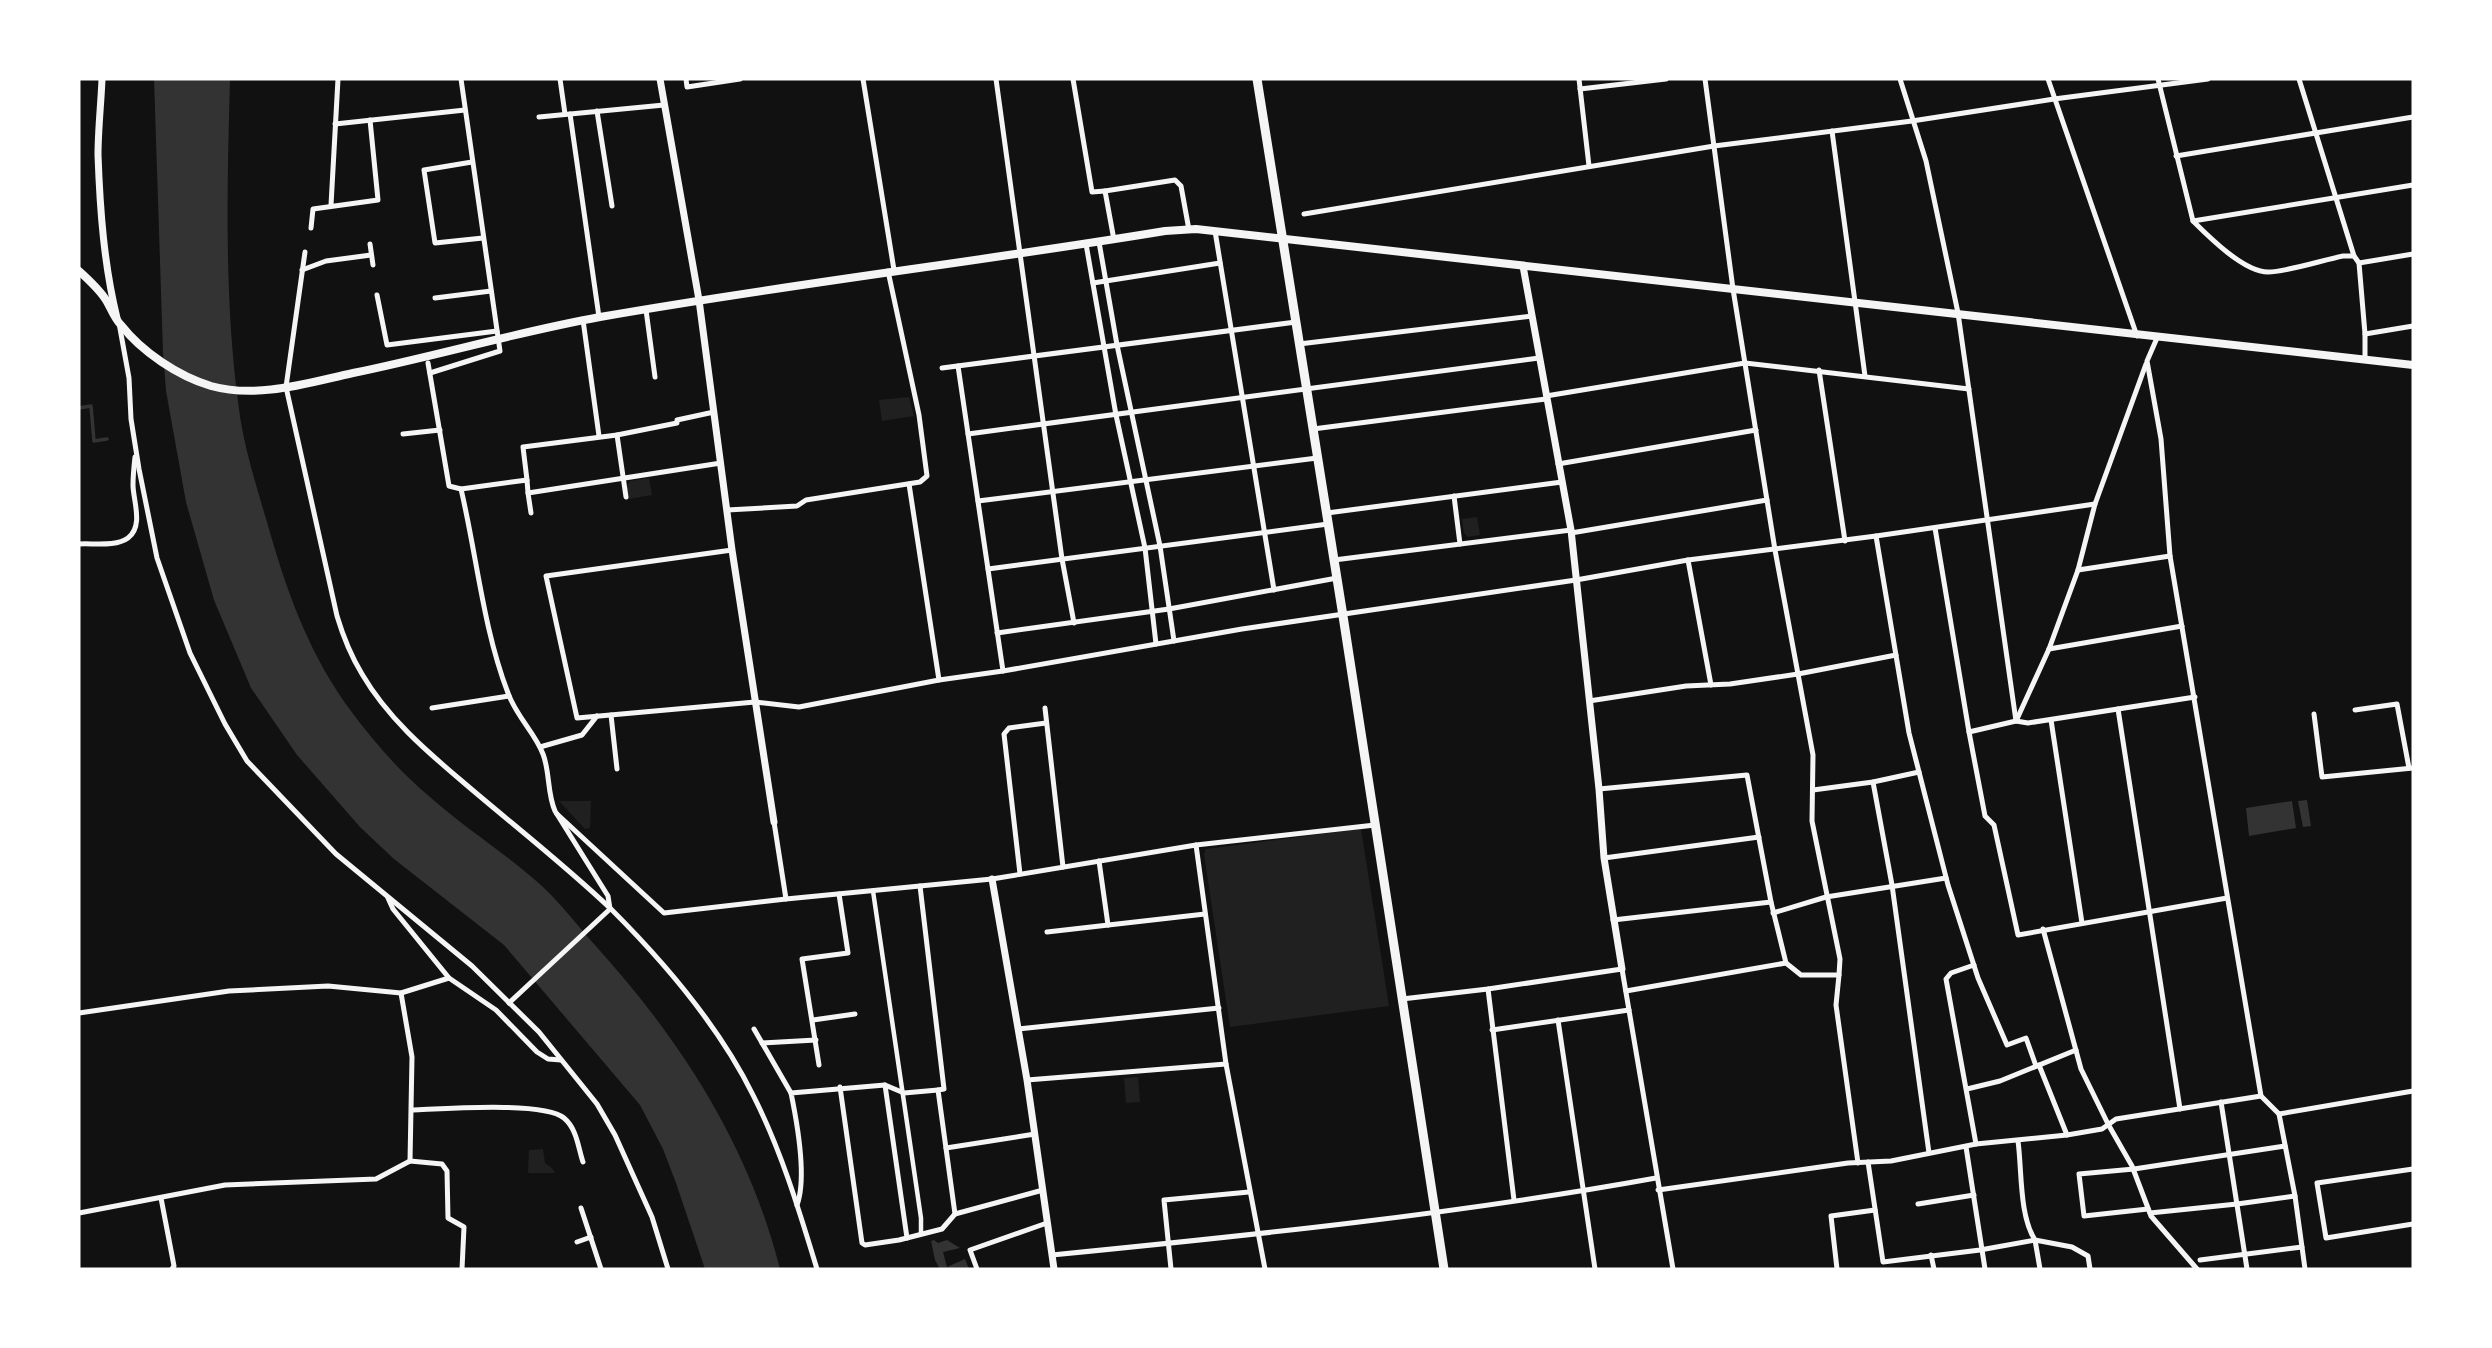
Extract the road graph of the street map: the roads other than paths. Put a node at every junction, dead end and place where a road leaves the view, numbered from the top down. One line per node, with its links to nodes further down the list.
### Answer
1 (102, 79): 81 (street)
2 (338, 79): 32 (street)
3 (461, 79): 25 (street)
4 (560, 79): 27 (street)
5 (660, 79): 24 (street)
6 (686, 79): 7 (street)
7 (740, 79)
8 (863, 79): 65 (street)
9 (996, 79): 56 (street)
10 (1073, 79): 40 (street)
11 (1257, 79): 49 (main road)
12 (1579, 79): 22 (street)
13 (1667, 79): 20 (street)
14 (1705, 79): 35 (street)
15 (1900, 79): 31 (street)
16 (2048, 79): 23 (street)
17 (2158, 79): 21 (street)
18 (2208, 79): 21 (street)
19 (2298, 79): 34 (street)
20 (1623, 81): 22 (street)
21 (2161, 86): 23 (street); 36 (street)
22 (1580, 89): 38 (street)
23 (2054, 99): 31 (street); 86 (street)
24 (664, 105): 26 (street); 73 (street)
25 (465, 110): 30 (street); 37 (street)
26 (597, 111): 27 (street); 43 (street)
27 (568, 114): 28 (street); 78 (street)
28 (539, 117)
29 (2413, 117): 34 (street)
30 (370, 120): 32 (street); 42 (street)
31 (1912, 121): 33 (street); 76 (street)
32 (335, 124): 42 (street)
33 (1832, 131): 35 (street); 74 (street)
34 (2315, 133): 36 (street); 41 (street)
35 (1714, 146): 38 (street); 69 (street)
36 (2176, 156): 45 (street)
37 (472, 162): 50 (street); 50 (street)
38 (1589, 166): 44 (street)
39 (2413, 185): 41 (street)
40 (1105, 191): 47 (street); 51 (street)
41 (2336, 198): 45 (street); 59 (street)
42 (331, 205): 46 (street)
43 (612, 206)
44 (1304, 214)
45 (2193, 221): 59 (street)
46 (311, 229)
47 (1189, 230): 48 (main road); 51 (main road)
48 (1214, 230): 49 (main road); 60 (street)
49 (1282, 237): 63 (main road); 80 (main road)
50 (483, 238): 70 (street)
51 (1114, 240): 52 (main road)
52 (1100, 242): 54 (main road); 67 (street)
53 (370, 244): 58 (street)
54 (1086, 244): 56 (main road); 68 (street)
55 (305, 252): 64 (street)
56 (1019, 254): 65 (main road); 94 (street)
57 (2413, 254): 61 (street)
58 (371, 255): 62 (street); 64 (street)
59 (2354, 256): 61 (street)
60 (1220, 263): 67 (street); 83 (street)
61 (2359, 263): 85 (street)
62 (373, 265)
63 (1523, 266): 69 (main road); 77 (street)
64 (302, 270): 108 (street)
65 (891, 270): 73 (main road); 133 (street)
66 (79, 271): 81 (main road)
67 (1106, 281): 68 (street); 91 (street)
68 (1093, 283): 92 (street)
69 (1733, 289): 74 (main road); 99 (street)
70 (491, 292): 72 (street); 84 (street)
71 (377, 295): 88 (street)
72 (435, 298)
73 (699, 300): 75 (main road); 112 (street)
74 (1855, 302): 76 (main road); 105 (street)
75 (646, 310): 78 (main road); 106 (street)
76 (1958, 313): 86 (main road); 109 (street)
77 (1532, 316): 90 (street); 95 (street)
78 (599, 317): 79 (main road)
79 (583, 320): 89 (main road); 122 (street)
80 (1296, 322): 83 (street); 90 (main road)
81 (119, 323): 108 (main road); 123 (street)
82 (2413, 326): 85 (street)
83 (1231, 330): 91 (street); 110 (street)
84 (497, 331): 88 (street); 89 (street)
85 (2365, 334): 96 (street)
86 (2137, 336): 87 (main road)
87 (2157, 338): 96 (main road); 97 (street)
88 (424, 340): 93 (street)
89 (498, 340): 104 (street); 108 (main road)
90 (1299, 344): 107 (main road)
91 (1117, 345): 92 (street); 113 (street)
92 (1103, 347): 94 (street); 114 (street)
93 (426, 350)
94 (1034, 356): 101 (street); 115 (street)
95 (1539, 358): 107 (street); 111 (street)
96 (2365, 359): 100 (main road)
97 (2147, 361): 141 (street); 158 (street)
98 (428, 363): 104 (street)
99 (1745, 363): 103 (street); 111 (street); 118 (street)
100 (2413, 365)
101 (958, 366): 102 (street); 120 (street)
102 (942, 368)
103 (1819, 370): 105 (street); 151 (street)
104 (430, 373): 117 (street)
105 (1865, 376): 109 (street)
106 (655, 377)
107 (1306, 387): 110 (street); 116 (main road)
108 (281, 388): 223 (street)
109 (1969, 389): 145 (street)
110 (1242, 396): 113 (street); 127 (street)
111 (1546, 398): 116 (street); 126 (street)
112 (714, 412): 121 (street); 125 (street)
113 (1130, 413): 114 (street); 130 (street)
114 (1116, 415): 115 (street); 131 (street)
115 (1044, 425): 120 (street); 135 (street)
116 (1313, 429): 124 (main road)
117 (440, 430): 119 (street); 134 (street)
118 (1756, 430): 126 (street); 139 (street)
119 (403, 434)
120 (968, 434): 140 (street)
121 (617, 435): 122 (street); 128 (street)
122 (599, 436): 129 (street)
123 (136, 447): 152 (street); 218 (street)
124 (1317, 458): 127 (street); 144 (main road)
125 (721, 463): 128 (street); 142 (street)
126 (1558, 464): 132 (street)
127 (1254, 466): 130 (street); 149 (street)
128 (623, 477): 136 (street); 138 (street)
129 (527, 480): 134 (street); 136 (street)
130 (1145, 480): 131 (street); 154 (street)
131 (1132, 481): 135 (street); 155 (street)
132 (1562, 482): 137 (street); 148 (street)
133 (909, 484): 142 (street); 179 (street)
134 (461, 489): 181 (street)
135 (1053, 490): 140 (street); 159 (street)
136 (528, 493): 143 (street)
137 (1454, 496): 144 (street); 153 (street)
138 (626, 497)
139 (1767, 500): 148 (street); 157 (street)
140 (978, 501): 162 (street)
141 (2095, 504): 145 (street); 163 (street)
142 (727, 510): 156 (street)
143 (531, 513)
144 (1327, 513): 146 (main road)
145 (1987, 518): 147 (street); 192 (street)
146 (1329, 524): 149 (street); 160 (main road)
147 (1935, 528): 150 (street); 195 (street)
148 (1571, 532): 153 (street); 165 (street)
149 (1264, 533): 154 (street); 166 (street)
150 (1876, 537): 151 (street); 176 (street)
151 (1845, 541): 157 (street)
152 (79, 544)
153 (1461, 544): 160 (street)
154 (1160, 546): 155 (street); 167 (street)
155 (1145, 548): 159 (street); 168 (street)
156 (732, 550): 184 (street); 191 (street)
157 (1775, 550): 161 (street); 178 (street)
158 (2170, 556): 163 (street); 171 (street)
159 (1062, 559): 162 (street); 170 (street)
160 (1334, 560): 164 (main road)
161 (1688, 560): 165 (street); 180 (street)
162 (988, 569): 172 (street)
163 (2078, 570): 175 (street)
164 (1337, 578): 166 (street); 169 (main road)
165 (1576, 580): 169 (street); 183 (street)
166 (1274, 590): 167 (street)
167 (1169, 609): 168 (street); 173 (street)
168 (1152, 611): 170 (street); 174 (street)
169 (1343, 616): 173 (street); 205 (main road)
170 (1074, 623): 172 (street)
171 (2182, 626): 175 (street); 182 (street)
172 (997, 633): 177 (street)
173 (1174, 641): 174 (street)
174 (1156, 644): 177 (street)
175 (2049, 649): 192 (street)
176 (1896, 655): 178 (street); 199 (street)
177 (1003, 671): 179 (street)
178 (1798, 674): 180 (street); 202 (street)
179 (939, 680): 184 (street)
180 (1711, 685): 183 (street)
181 (509, 696): 185 (street); 196 (street)
182 (2195, 697): 187 (street); 220 (street)
183 (1589, 701): 201 (street)
184 (755, 702): 190 (street); 204 (street)
185 (432, 708)
186 (1045, 708): 194 (street)
187 (2119, 709): 193 (street); 224 (street)
188 (2355, 710): 197 (street)
189 (2314, 714): 197 (street)
190 (611, 715): 191 (street); 198 (street)
191 (597, 716): 196 (street)
192 (2016, 720): 193 (street); 195 (street)
193 (2051, 720): 228 (street)
194 (1046, 723): 210 (street); 211 (street)
195 (1969, 732): 230 (street)
196 (540, 747): 203 (street)
197 (2411, 768)
198 (617, 769)
199 (1919, 772): 200 (street); 212 (street)
200 (1873, 782): 202 (street); 214 (street)
201 (1599, 789): 206 (street); 208 (street)
202 (1813, 790): 219 (street)
203 (555, 811): 221 (street); 223 (street)
204 (774, 822): 221 (street)
205 (1375, 825): 207 (street); 240 (main road)
206 (1759, 838): 208 (street); 222 (street)
207 (1196, 845): 209 (street); 226 (street)
208 (1604, 858): 227 (street)
209 (1099, 861): 210 (street); 229 (street)
210 (1063, 867): 211 (street)
211 (1020, 874): 213 (street)
212 (1946, 877): 214 (street); 233 (street)
213 (992, 879): 215 (street); 249 (street)
214 (1892, 885): 219 (street); 279 (street)
215 (920, 886): 216 (street); 262 (street)
216 (873, 891): 217 (street); 265 (street)
217 (839, 894): 221 (street); 246 (street)
218 (387, 895): 236 (street); 241 (street)
219 (1826, 897): 225 (street); 235 (street)
220 (2227, 898): 224 (street); 266 (street)
221 (786, 899)
222 (1771, 902): 225 (street); 227 (street)
223 (608, 911): 241 (street); 297 (street)
224 (2150, 911): 228 (street); 268 (street)
225 (1773, 913): 232 (street)
226 (1205, 914): 229 (street); 242 (street)
227 (1613, 920): 234 (street)
228 (2082, 923): 230 (street)
229 (1108, 925): 231 (street)
230 (2043, 929): 253 (street)
231 (1047, 932)
232 (1786, 963): 235 (street); 238 (street)
233 (1974, 965): 257 (street); 261 (street)
234 (1622, 969): 237 (street); 238 (street)
235 (1839, 975): 284 (street)
236 (449, 978): 239 (street); 254 (street)
237 (1488, 989): 240 (street); 250 (street)
238 (1626, 991): 243 (street)
239 (401, 993): 244 (street); 269 (street)
240 (1402, 999): 301 (main road)
241 (509, 1003): 254 (street)
242 (1219, 1008): 249 (street); 255 (street)
243 (1629, 1010): 247 (street); 287 (street)
244 (79, 1013)
245 (855, 1014): 246 (street)
246 (813, 1020): 251 (street)
247 (1558, 1020): 250 (street); 291 (street)
248 (754, 1029): 252 (street)
249 (1018, 1029): 258 (street)
250 (1492, 1030): 295 (street)
251 (816, 1040): 252 (street); 256 (street)
252 (762, 1044): 264 (street)
253 (2076, 1050): 257 (street); 271 (street)
254 (561, 1060): 323 (street)
255 (1226, 1064): 258 (street); 290 (street)
256 (819, 1065)
257 (2038, 1065): 261 (street); 273 (street)
258 (1027, 1080): 272 (street)
259 (885, 1085): 260 (street); 265 (street); 310 (street)
260 (840, 1087): 264 (street); 310 (street)
261 (1967, 1089): 275 (street)
262 (938, 1090): 265 (street); 278 (street)
263 (2413, 1091): 270 (street)
264 (791, 1093): 297 (street)
265 (904, 1093): 307 (street)
266 (2262, 1096): 267 (street); 270 (street)
267 (2221, 1102): 268 (street); 280 (street)
268 (2180, 1109): 271 (street)
269 (412, 1110): 281 (street); 282 (street)
270 (2278, 1114): 276 (street)
271 (2108, 1124): 273 (street); 285 (street)
272 (1035, 1134): 278 (street); 288 (street)
273 (2067, 1135): 274 (street)
274 (2018, 1141): 275 (street); 311 (street)
275 (1976, 1144): 277 (street)
276 (2285, 1146): 280 (street); 293 (street)
277 (1966, 1147): 279 (street); 292 (street)
278 (946, 1148): 304 (street)
279 (1929, 1153): 283 (street)
280 (2229, 1154): 285 (street); 298 (street)
281 (410, 1161): 294 (street); 321 (street)
282 (583, 1162)
283 (1868, 1162): 284 (street); 300 (street)
284 (1858, 1163): 289 (street)
285 (2134, 1169): 302 (street); 302 (street)
286 (2413, 1169): 306 (street)
287 (1656, 1178): 289 (street); 291 (street)
288 (1043, 1190): 304 (street); 305 (street)
289 (1658, 1190): 331 (street)
290 (1249, 1192): 308 (street); 313 (street)
291 (1582, 1192): 295 (street); 330 (street)
292 (1974, 1195): 296 (street); 315 (street)
293 (2295, 1196): 298 (street); 314 (street)
294 (161, 1198): 303 (street); 320 (street)
295 (1514, 1200): 301 (street)
296 (1918, 1204)
297 (797, 1205): 324 (street)
298 (2237, 1205): 302 (street); 318 (street)
299 (582, 1208): 309 (street)
300 (1875, 1210): 317 (street); 332 (street)
301 (1435, 1211): 308 (street); 329 (main road)
302 (2149, 1211): 337 (street)
303 (79, 1213)
304 (956, 1214): 307 (street)
305 (1047, 1223): 316 (street); 325 (street)
306 (2413, 1224)
307 (921, 1234): 310 (street)
308 (1257, 1234): 313 (street); 328 (street)
309 (591, 1237): 312 (street); 322 (street)
310 (907, 1238)
311 (2035, 1240): 315 (street); 335 (street); 336 (street)
312 (577, 1242)
313 (1168, 1243): 316 (street); 327 (street)
314 (2302, 1247): 318 (street); 339 (street)
315 (1980, 1250): 317 (street); 334 (street)
316 (1052, 1255): 326 (street)
317 (1931, 1255): 333 (street)
318 (2245, 1255): 319 (street); 338 (street)
319 (2200, 1260)
320 (172, 1269)
321 (462, 1269)
322 (601, 1269)
323 (668, 1269)
324 (817, 1269)
325 (977, 1269)
326 (1054, 1269)
327 (1171, 1269)
328 (1265, 1269)
329 (1444, 1269)
330 (1595, 1269)
331 (1673, 1269)
332 (1837, 1269)
333 (1934, 1269)
334 (1985, 1269)
335 (2040, 1269)
336 (2090, 1269)
337 (2197, 1269)
338 (2247, 1269)
339 (2305, 1269)

